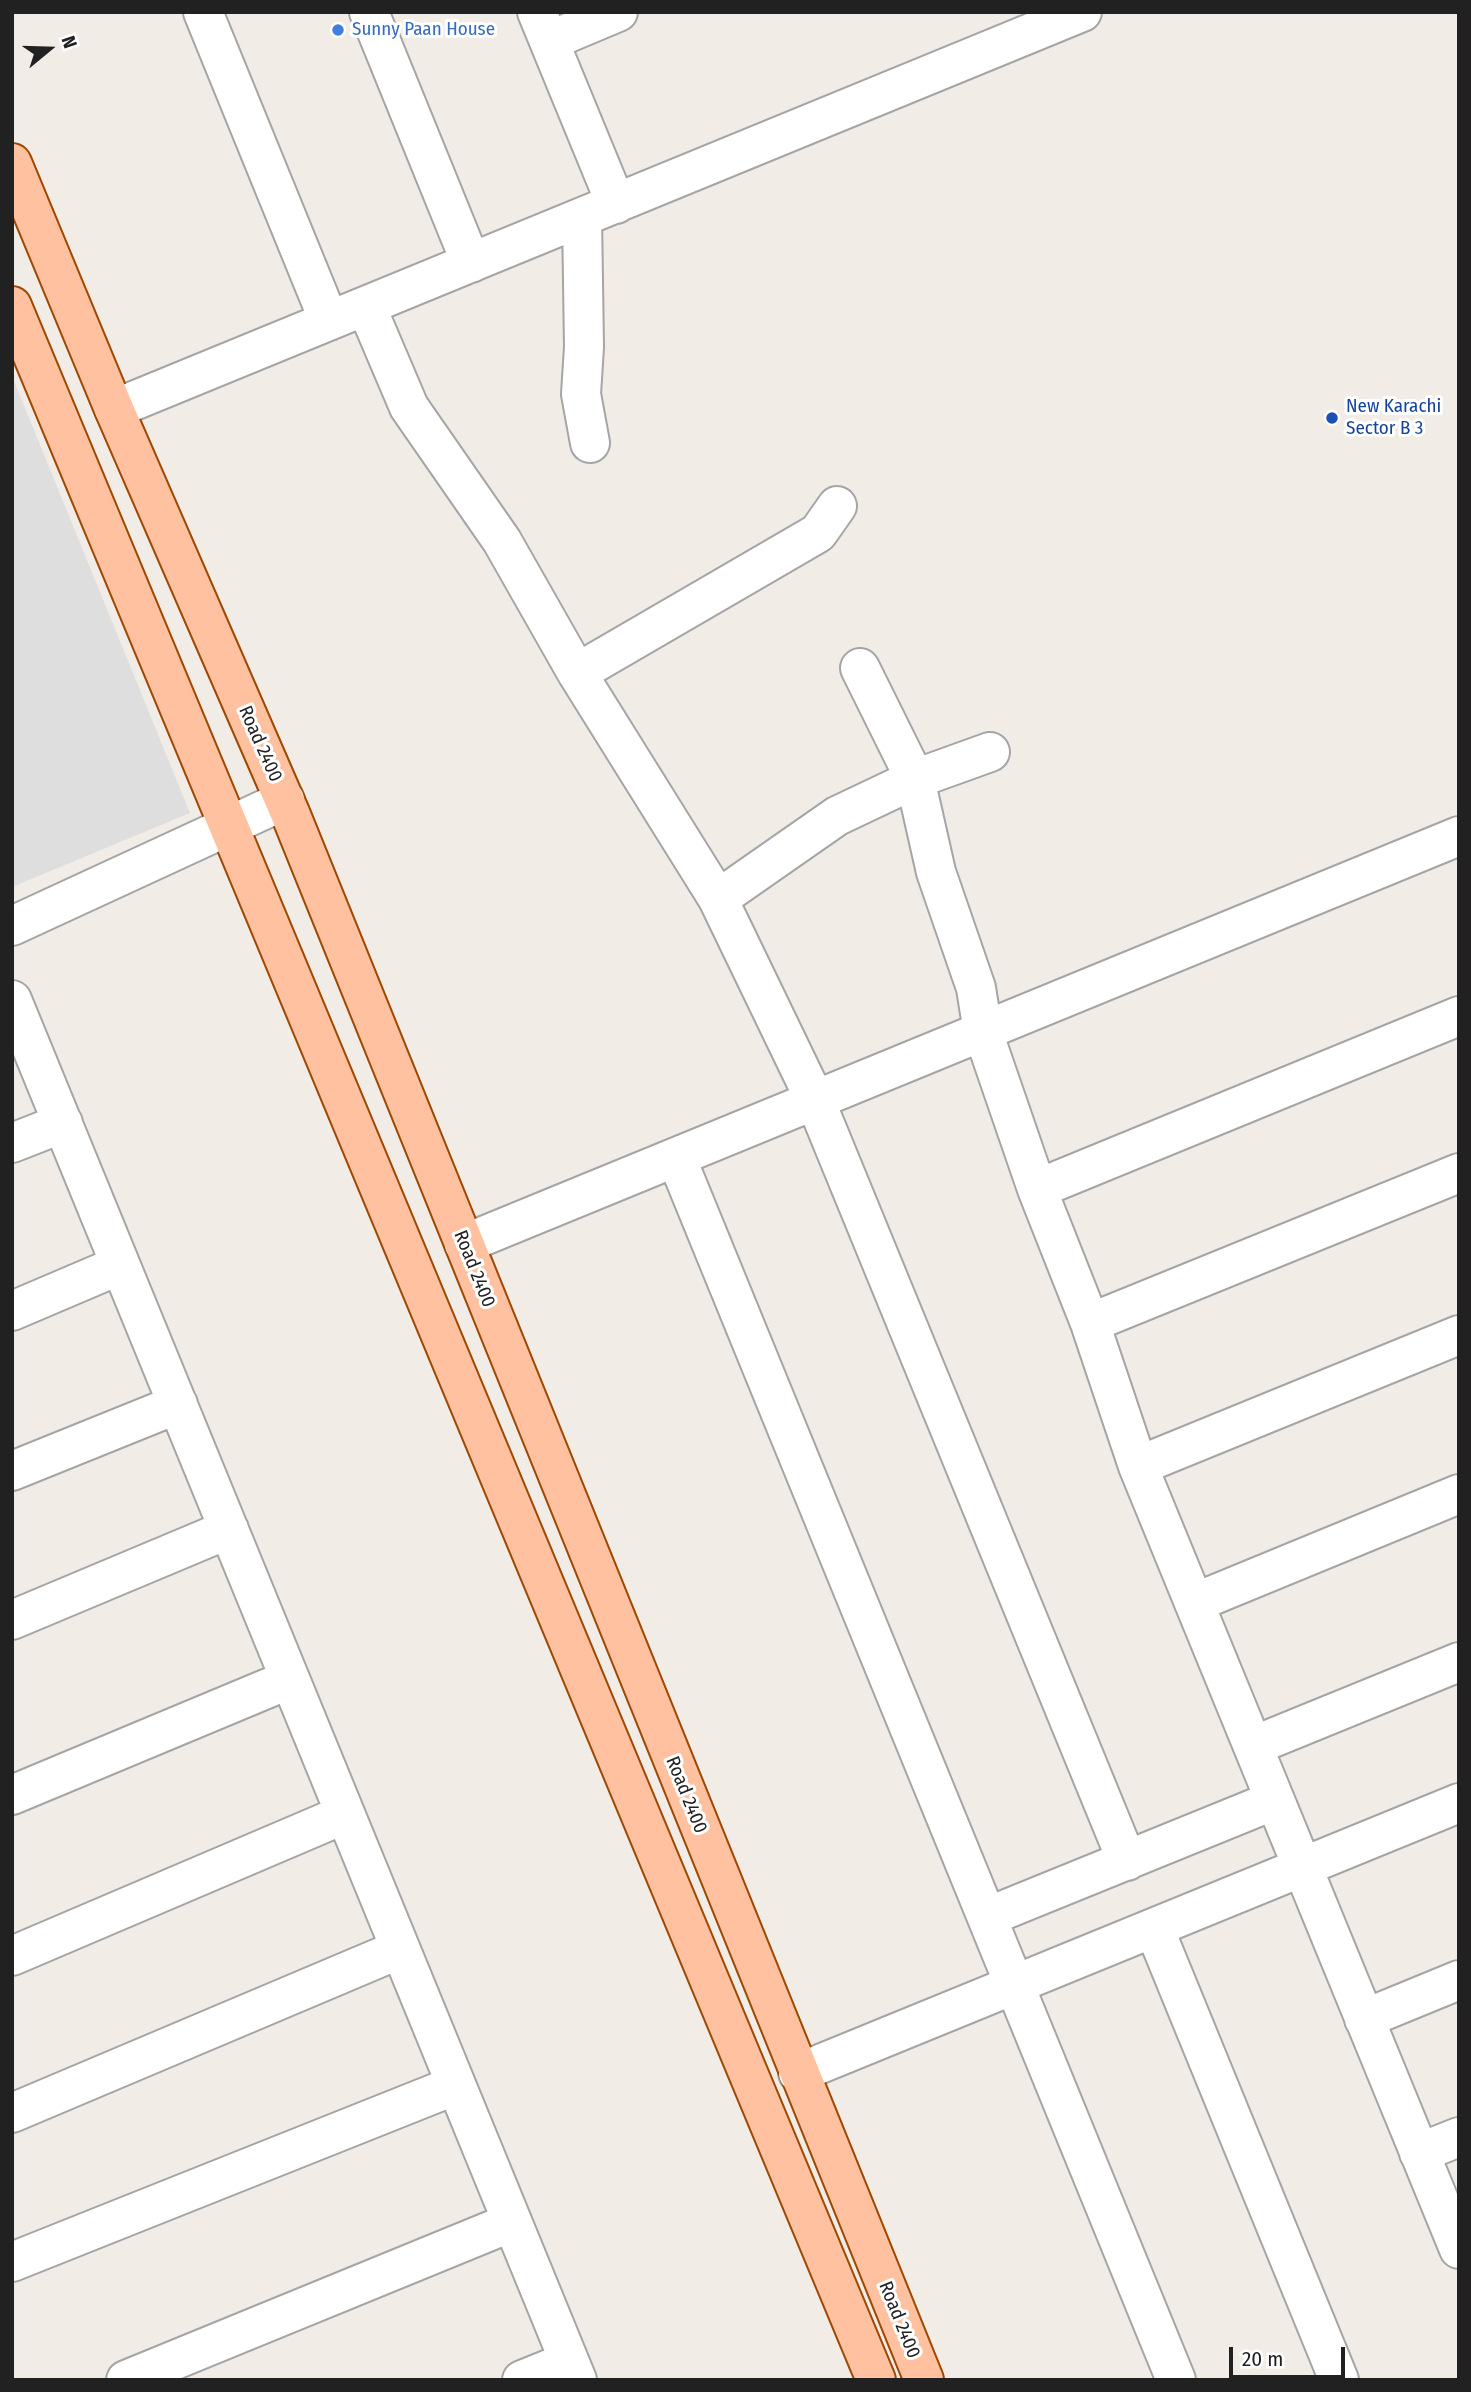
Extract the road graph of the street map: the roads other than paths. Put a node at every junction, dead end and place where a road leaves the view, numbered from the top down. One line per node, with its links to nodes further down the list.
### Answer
1 (203, 12): 11 (street)
2 (369, 12): 8 (street)
3 (618, 12): 5 (street)
4 (1082, 12): 7 (street)
5 (543, 26): 7 (street)
6 (12, 163): 12 (main road, Road 2400)
7 (599, 211): 8 (street); 13 (street)
8 (471, 263): 10 (street)
9 (12, 306): 20 (main road)
10 (366, 306): 11 (street); 16 (street)
11 (329, 321): 12 (street)
12 (114, 409): 19 (main road, Road 2400)
13 (590, 443)
14 (837, 506): 16 (street)
15 (860, 668): 18 (street)
16 (577, 673): 22 (street)
17 (990, 752): 18 (street)
18 (915, 779): 22 (street); 26 (street)
19 (285, 800): 20 (street); 33 (main road, Road 2400)
20 (227, 827): 23 (street); 72 (main road)
21 (1459, 836): 26 (street)
22 (718, 899): 27 (street)
23 (12, 926)
24 (12, 1000): 28 (street)
25 (1459, 1016): 32 (street)
26 (983, 1032): 27 (street); 32 (street)
27 (815, 1100): 30 (street); 52 (street)
28 (63, 1123): 29 (street); 34 (street)
29 (12, 1143)
30 (676, 1157): 33 (street); 54 (street)
31 (1459, 1173): 36 (street)
32 (1037, 1189): 36 (street)
33 (464, 1244): 61 (main road, Road 2400)
34 (120, 1265): 35 (street); 38 (street)
35 (12, 1311)
36 (1090, 1323): 39 (street)
37 (1459, 1335): 39 (street)
38 (178, 1404): 40 (street); 42 (street)
39 (1138, 1466): 43 (street)
40 (12, 1471)
41 (1459, 1494): 43 (street)
42 (229, 1529): 44 (street); 46 (street)
43 (1194, 1603): 47 (street)
44 (12, 1620)
45 (1459, 1662): 47 (street)
46 (290, 1679): 48 (street); 51 (street)
47 (1253, 1746): 49 (street)
48 (12, 1795)
49 (1275, 1800): 52 (street); 53 (street)
50 (1459, 1802): 53 (street)
51 (345, 1814): 56 (street); 57 (street)
52 (1126, 1861): 54 (street)
53 (1302, 1867): 55 (street); 60 (street)
54 (987, 1917): 59 (street)
55 (1154, 1928): 59 (street); 75 (street)
56 (400, 1949): 62 (street); 63 (street)
57 (12, 1956)
58 (1459, 1980): 60 (street)
59 (1014, 1984): 61 (street); 74 (street)
60 (1364, 2019): 65 (street)
61 (798, 2073): 73 (main road, Road 2400)
62 (456, 2085): 66 (street); 68 (street)
63 (12, 2113)
64 (1459, 2137): 65 (street)
65 (1419, 2153): 67 (street)
66 (512, 2221): 69 (street); 70 (street)
67 (1459, 2249)
68 (12, 2262)
69 (573, 2370): 71 (street)
70 (126, 2380)
71 (522, 2380)
72 (877, 2380)
73 (924, 2380)
74 (1176, 2380)
75 (1339, 2380)

